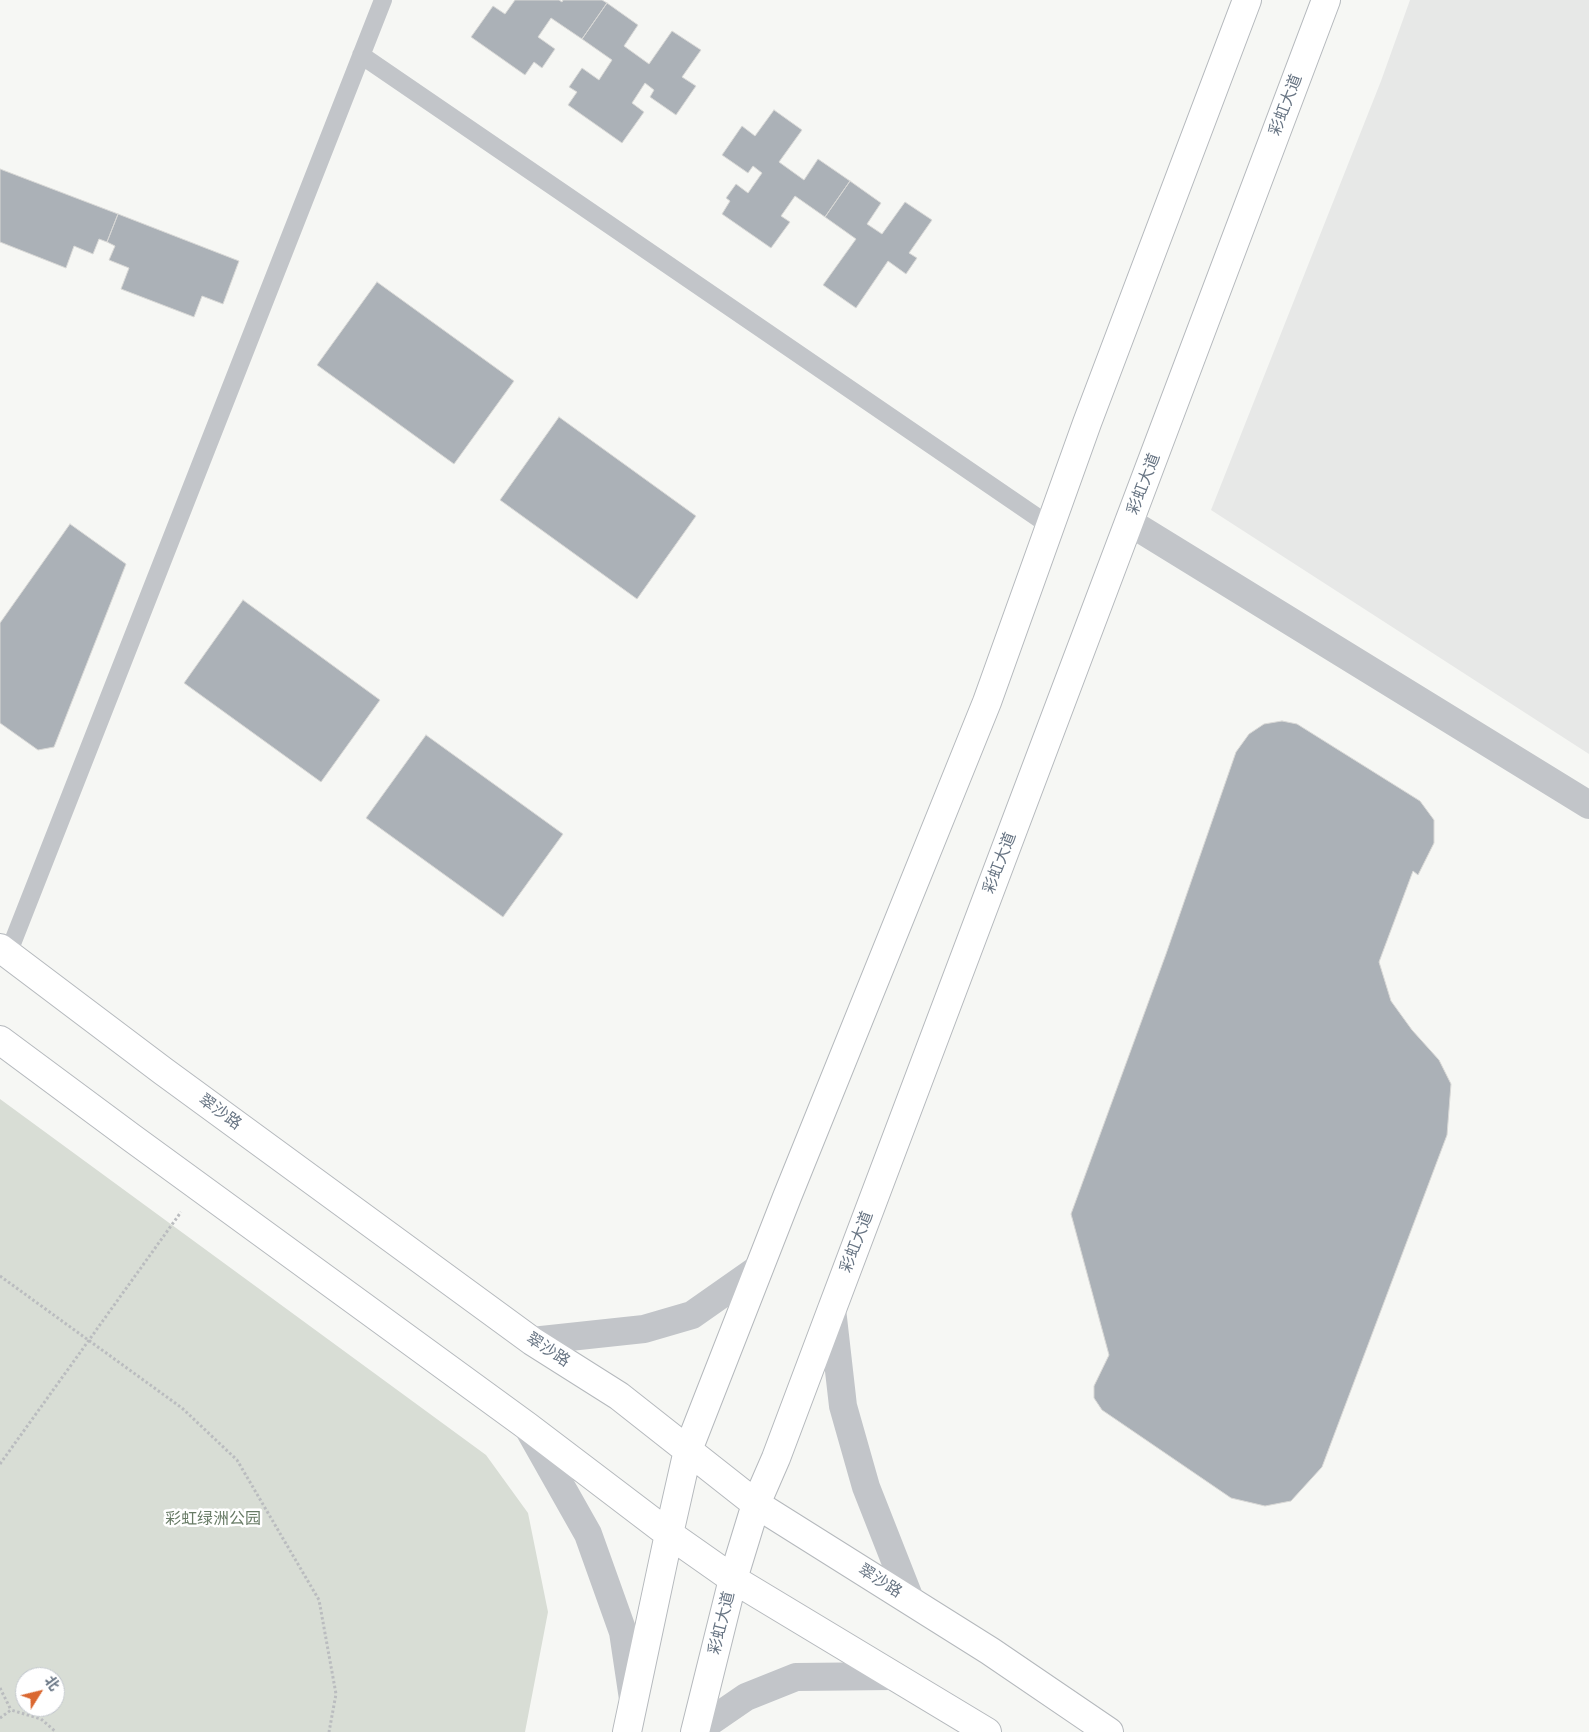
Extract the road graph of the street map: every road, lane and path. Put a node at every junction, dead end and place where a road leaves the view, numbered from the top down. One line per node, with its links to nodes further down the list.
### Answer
1 (383, 0): 4 (lane)
2 (1247, 0): 6 (main road)
3 (1326, 0): 5 (main road, 彩虹大道)
4 (361, 55): 6 (lane); 8 (lane)
5 (1129, 522): 7 (street); 13 (main road, 彩虹大道)
6 (1050, 526): 11 (main road)
7 (1589, 805)
8 (4, 951): 15 (main road, 翠沙路)
9 (0, 1040): 10 (main road)
10 (198, 1187): 14 (path); 16 (main road)
11 (759, 1268): 15 (street); 17 (main road)
12 (0, 1276): 14 (path)
13 (832, 1309): 19 (main road, 彩虹大道); 22 (street)
14 (88, 1340): 18 (path); 29 (path)
15 (532, 1341): 17 (main road, 翠沙路)
16 (527, 1426): 20 (main road); 25 (street)
17 (688, 1450): 19 (main road, 翠沙路); 20 (main road)
18 (0, 1464)
19 (756, 1504): 21 (main road, 彩虹大道); 22 (main road, 翠沙路)
20 (669, 1534): 21 (main road); 25 (main road)
21 (733, 1579): 23 (main road); 31 (main road, 彩虹大道)
22 (910, 1599): 33 (main road, 翠沙路)
23 (892, 1676): 31 (street); 32 (main road)
24 (0, 1688): 26 (path)
25 (633, 1700): 30 (main road)
26 (11, 1710): 27 (path); 28 (path)
27 (0, 1718)
28 (56, 1732)
29 (329, 1732)
30 (626, 1732)
31 (695, 1732)
32 (987, 1732)
33 (1110, 1732)

